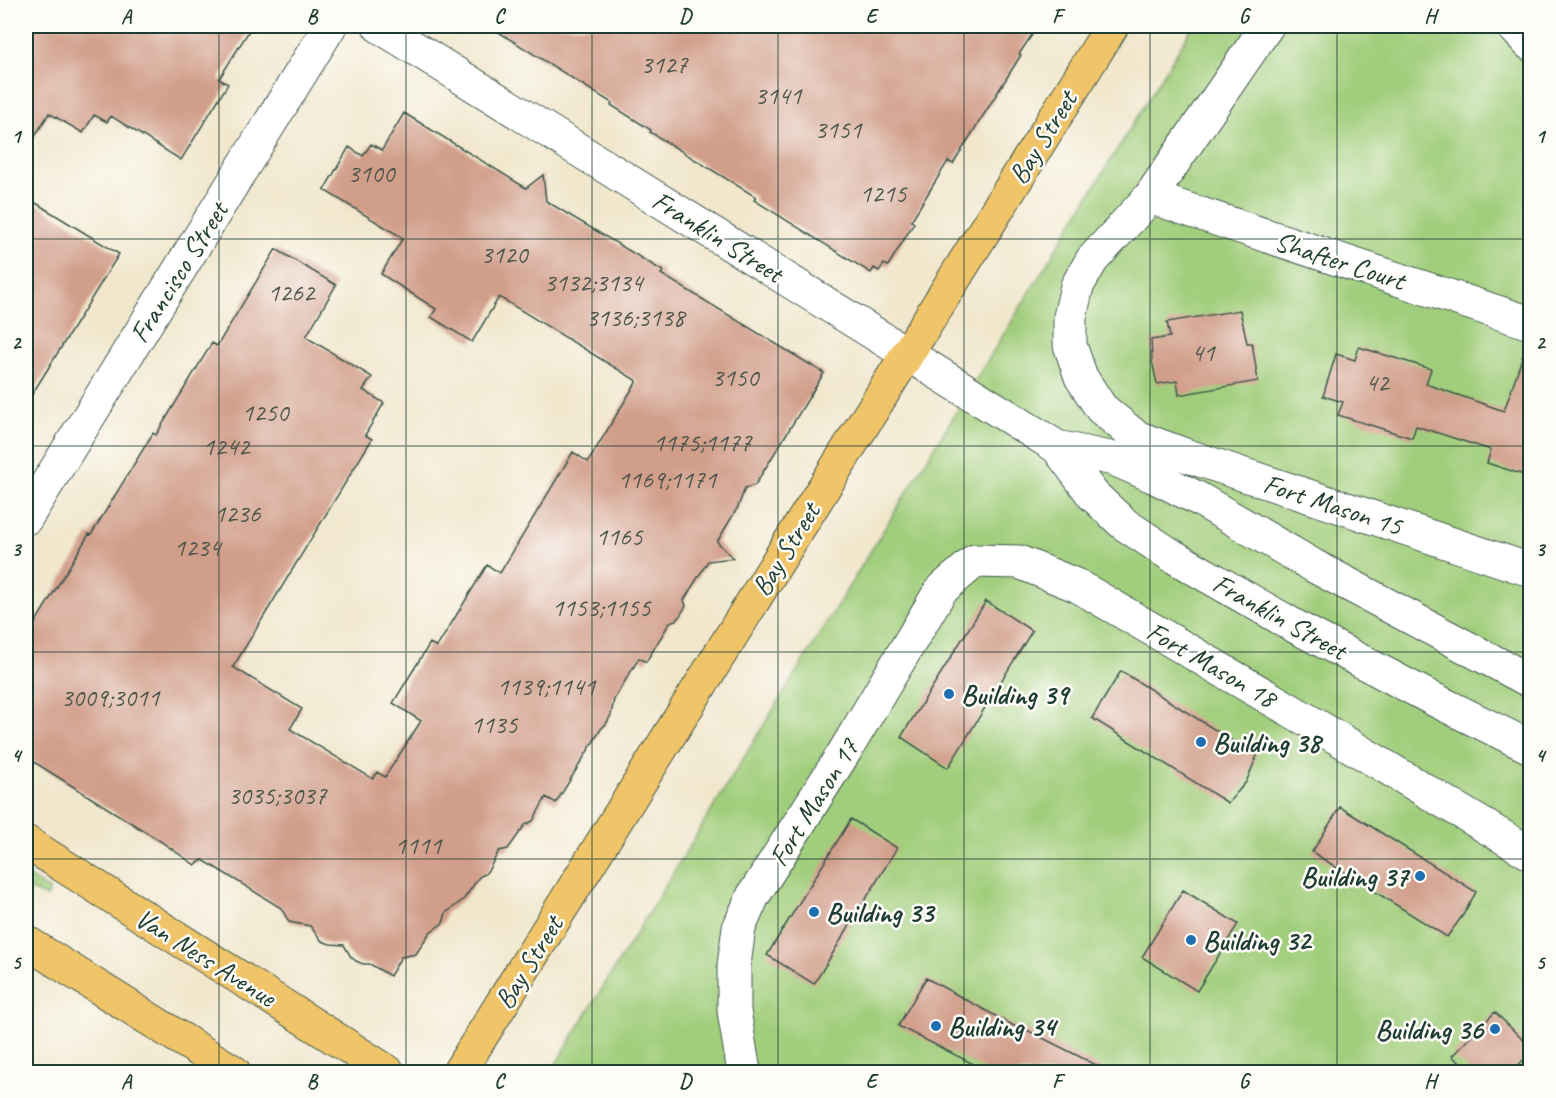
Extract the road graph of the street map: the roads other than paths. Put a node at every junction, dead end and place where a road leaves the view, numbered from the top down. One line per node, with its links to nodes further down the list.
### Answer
1 (330, 26): 11 (street, Francisco Street)
2 (380, 26): 9 (street, Franklin Street)
3 (1112, 26): 9 (main road, Bay Street)
4 (1267, 26): 7 (street)
5 (1513, 26): 6 (street)
6 (1530, 44)
7 (1150, 197): 8 (street, Shafter Court); 13 (street, Fort Mason 15)
8 (1530, 323)
9 (907, 354): 10 (street, Franklin Street); 21 (main road, Bay Street)
10 (1057, 447): 14 (street, Franklin Street); 15 (street, Franklin Street)
11 (26, 518)
12 (975, 561): 17 (street, Fort Mason 18); 22 (street, Fort Mason 17)
13 (1530, 570)
14 (1530, 681)
15 (1530, 747)
16 (26, 842): 20 (main road, Van Ness Avenue)
17 (1530, 853)
18 (26, 942): 19 (main road)
19 (234, 1072)
20 (387, 1072)
21 (459, 1072)
22 (744, 1072)

